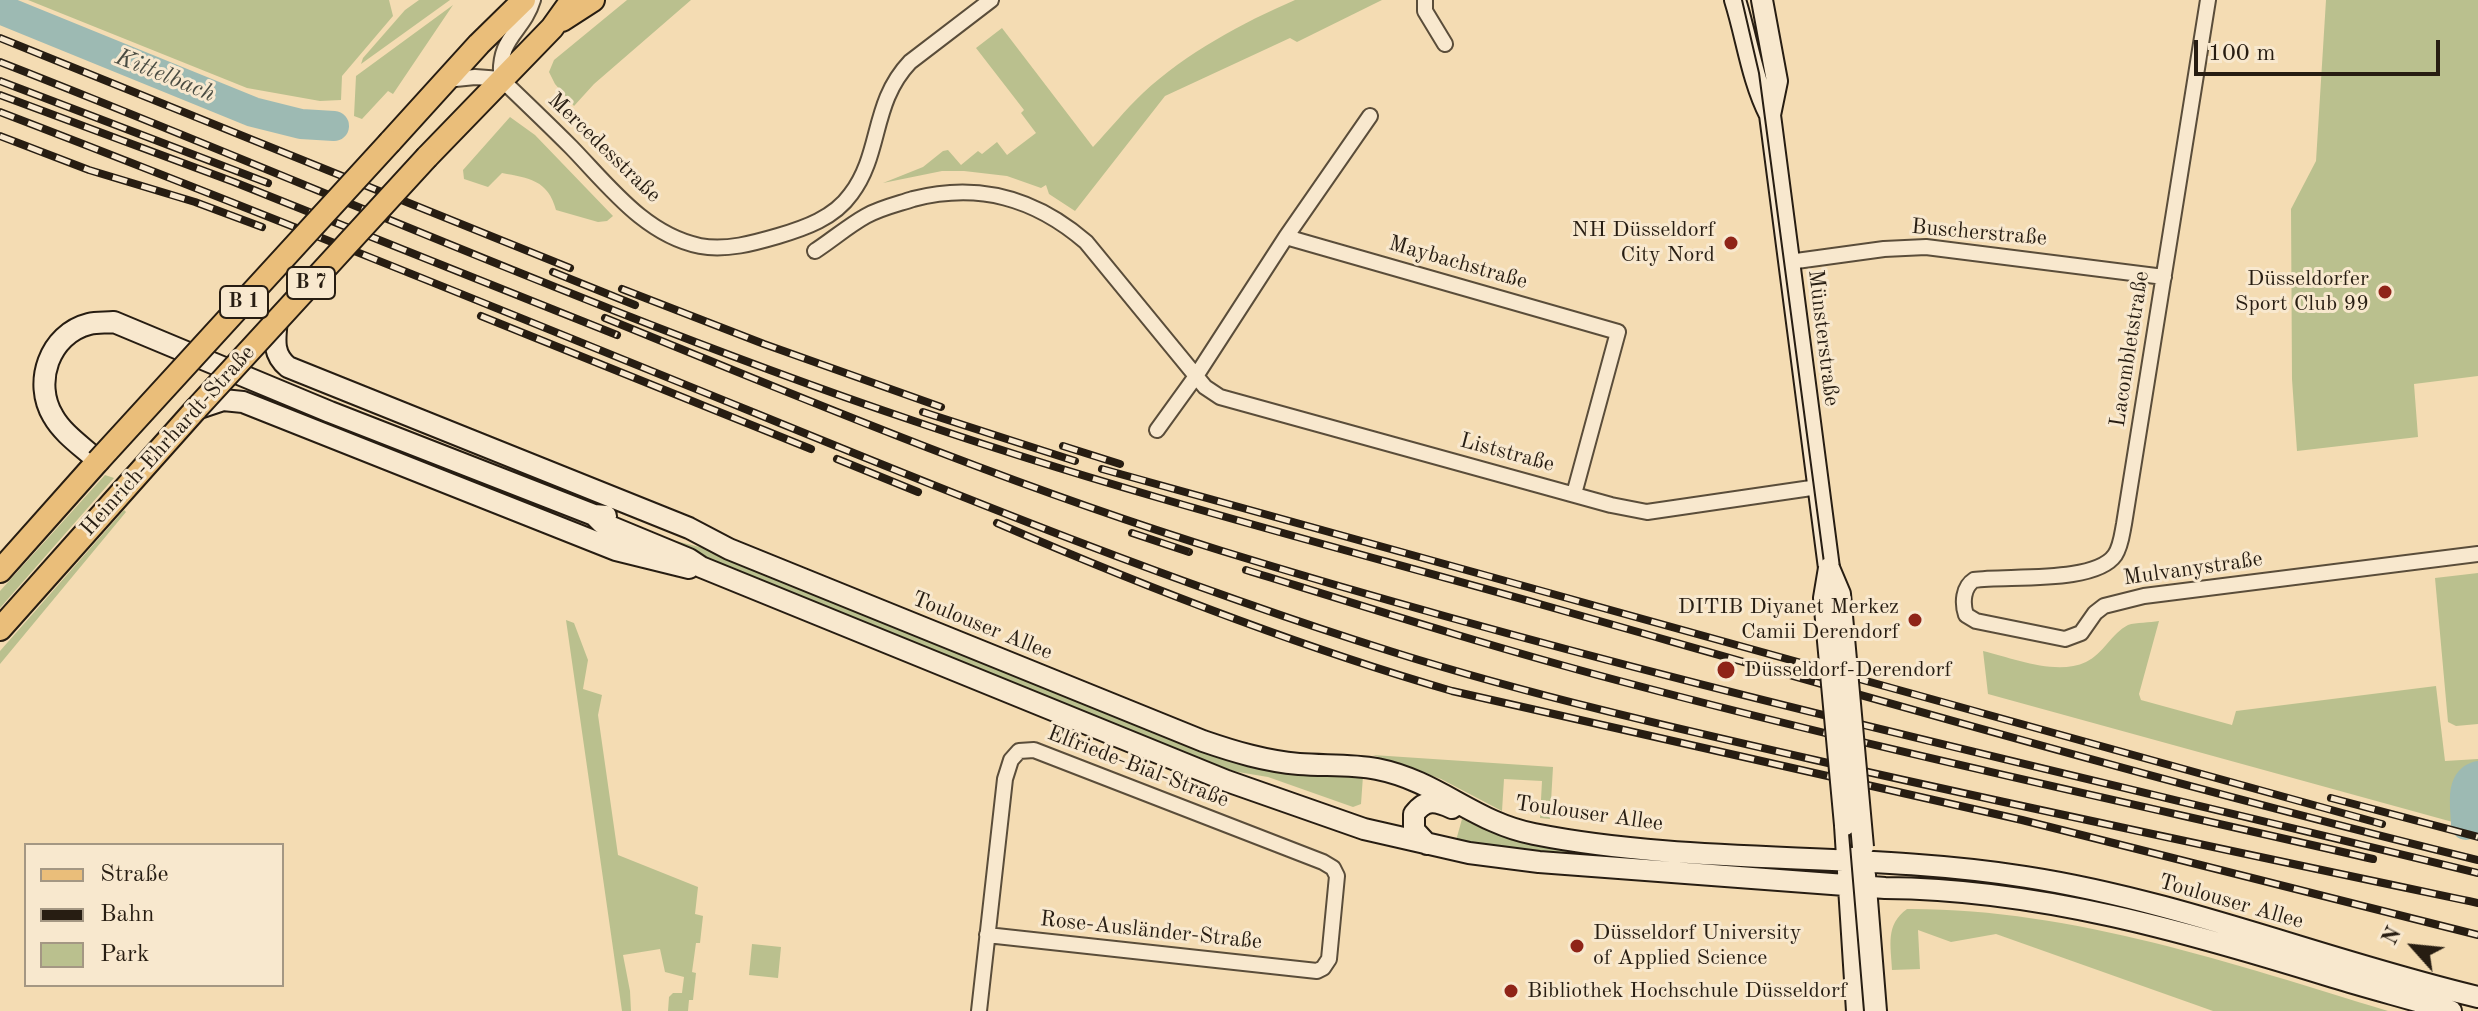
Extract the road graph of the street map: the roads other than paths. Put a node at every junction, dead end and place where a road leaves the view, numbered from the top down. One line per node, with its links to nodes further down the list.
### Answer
1 (524, 0): 13 (main road, B 1)
2 (533, 0): 12 (street)
3 (572, 0): 10 (main road, B 7)
4 (593, 0): 10 (main road)
5 (991, 0): 12 (street, Mercedesstraße)
6 (1425, 0): 11 (street)
7 (1735, 0): 14 (main road, Münsterstraße)
8 (1762, 0): 14 (main road, Münsterstraße)
9 (2208, 0): 19 (street, Lacombletstraße)
10 (552, 28): 12 (main road, B 7)
11 (1445, 44)
12 (501, 79): 13 (street); 20 (main road, Heinrich-Ehrhardt-Straße / B 7, bridge)
13 (446, 80): 24 (main road, Heinrich-Ehrhardt-Straße / B 1, bridge)
14 (1770, 115): 18 (main road, Münsterstraße)
15 (1370, 116): 16 (street)
16 (1286, 237): 21 (street); 26 (street, Maybachstraße)
17 (815, 251): 21 (street, Liststraße)
18 (1789, 262): 19 (street, Buscherstraße); 25 (main road, Münsterstraße)
19 (2164, 277): 32 (street, Lacombletstraße)
20 (277, 320): 22 (main road, Heinrich-Ehrhardt-Straße / B 7, bridge); 28 (main road)
21 (1196, 376): 23 (street); 26 (street, Liststraße)
22 (196, 409): 30 (main road); 33 (main road, Heinrich-Ehrhardt-Straße / B 7)
23 (1157, 430)
24 (94, 465): 27 (main road); 31 (main road, Heinrich-Ehrhardt-Straße / B 1)
25 (1818, 487): 26 (street, Liststraße); 36 (main road, Münsterstraße, bridge)
26 (1574, 494)
27 (594, 515): 28 (main road); 30 (main road)
28 (729, 549): 34 (main road, Toulouser Allee)
29 (2478, 554): 32 (street, Mulvanystraße)
30 (701, 567): 35 (main road, Toulouser Allee)
31 (0, 571)
32 (1970, 582)
33 (0, 629)
34 (1478, 816): 35 (main road); 36 (main road, Toulouser Allee)
35 (1427, 844): 37 (main road, Toulouser Allee)
36 (1855, 853): 37 (main road, Münsterstraße); 40 (main road, Toulouser Allee)
37 (1858, 886): 42 (main road, Münsterstraße); 43 (main road, Münsterstraße); 44 (main road, Toulouser Allee)
38 (987, 935): 39 (street, Rose-Ausländer-Straße); 39 (street, Elfriede-Bial-Straße); 41 (street, Elfriede-Bial-Straße)
39 (1310, 972)
40 (2478, 997)
41 (979, 1011)
42 (1857, 1011)
43 (1876, 1011)
44 (2451, 1011)

